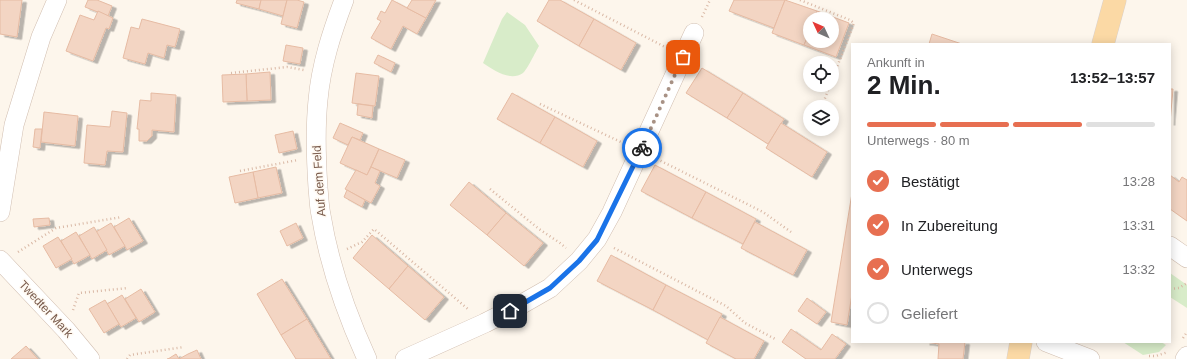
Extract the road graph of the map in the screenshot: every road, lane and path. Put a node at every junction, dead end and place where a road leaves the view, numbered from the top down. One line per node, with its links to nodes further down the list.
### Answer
1 (57, 0): 13 (street)
2 (344, 0): 10 (street, Auf dem Feld)
3 (574, 0): 8 (path)
4 (800, 0): 9 (path)
5 (1115, 0): 7 (main road)
6 (694, 33): 8 (street)
7 (1103, 43)
8 (683, 57): 14 (street)
9 (839, 62)
10 (322, 72): 11 (path); 15 (street, Auf dem Feld)
11 (231, 73)
12 (540, 104): 14 (path)
13 (7, 122): 18 (street)
14 (640, 151): 20 (path); 21 (street)
15 (316, 157): 16 (path); 39 (street, Auf dem Feld)
16 (240, 172)
17 (490, 189): 25 (path)
18 (0, 212)
19 (122, 217): 26 (path)
20 (791, 232)
21 (597, 240): 25 (street); 32 (path)
22 (1171, 247): 24 (street)
23 (344, 250): 31 (path)
24 (1187, 258)
25 (579, 261): 31 (street)
26 (2, 262): 37 (street, Twedter Mark)
27 (1187, 283): 29 (path)
28 (128, 288): 30 (path)
29 (1171, 289)
30 (74, 306)
31 (485, 324): 40 (street)
32 (777, 340)
33 (1022, 343): 41 (main road)
34 (1049, 343): 42 (street)
35 (184, 347): 38 (path)
36 (1187, 356): 43 (street)
37 (90, 359)
38 (127, 359)
39 (367, 359)
40 (405, 359)
41 (1018, 359)
42 (1090, 359)
43 (1185, 359)

